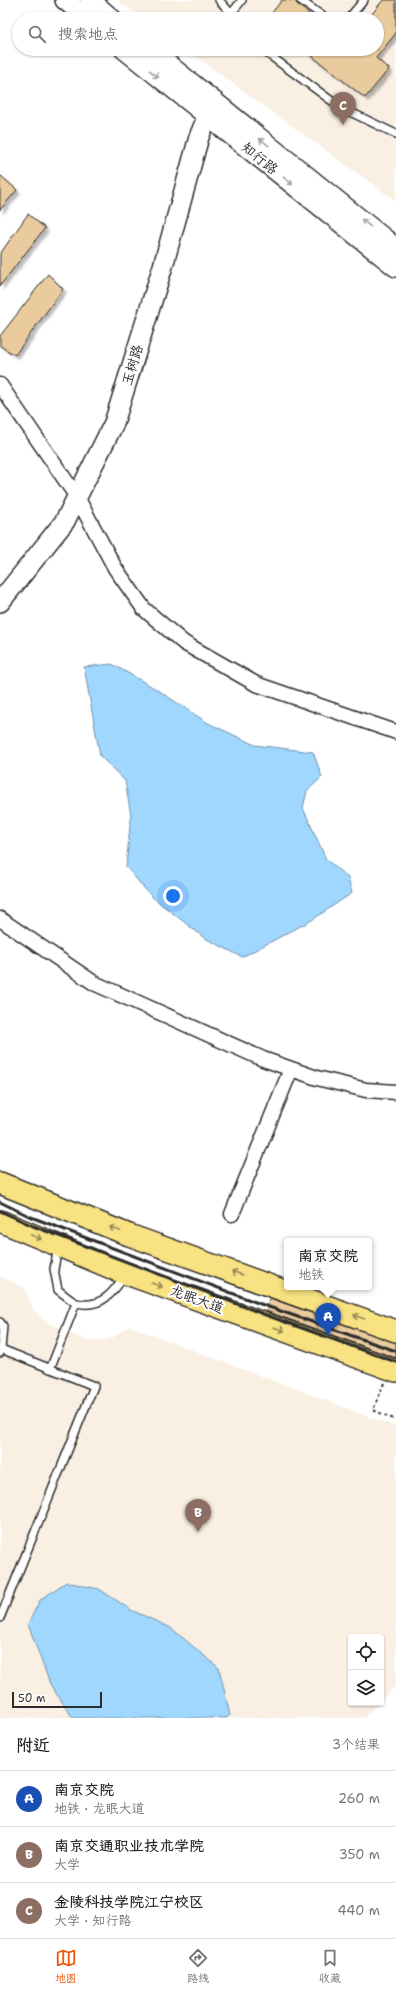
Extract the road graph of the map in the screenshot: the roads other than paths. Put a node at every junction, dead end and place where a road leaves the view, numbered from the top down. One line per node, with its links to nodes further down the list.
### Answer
1 (65, 0): 7 (street)
2 (90, 0): 8 (street)
3 (219, 0): 9 (lane)
4 (242, 0): 10 (lane)
5 (300, 0): 11 (lane)
6 (364, 0): 12 (lane)
7 (80, 12)
8 (104, 12)
9 (230, 12)
10 (235, 12)
11 (317, 12)
12 (354, 12)
13 (134, 56): 16 (street, 知行路, one-way to 16)
14 (156, 56): 16 (street, 知行路)
15 (271, 56): 17 (lane)
16 (212, 111): 18 (street, 知行路, one-way to 16); 19 (street, 知行路, one-way to 19); 21 (street, 玉树路)
17 (396, 134)
18 (396, 248)
19 (396, 267)
20 (0, 385): 21 (street)
21 (77, 496): 22 (street, 玉树路); 23 (street)
22 (0, 602)
23 (396, 732)
24 (0, 919): 25 (street)
25 (291, 1069): 26 (street); 28 (street)
26 (396, 1092)
27 (0, 1183): 34 (main road, one-way to 27)
28 (232, 1214)
29 (0, 1221): 30 (main road, 龙眠大道, one-way to 30)
30 (58, 1247): 31 (main road, 龙眠大道); 32 (lane)
31 (126, 1274): 32 (lane); 37 (main road, 龙眠大道, one-way to 37)
32 (76, 1303): 36 (lane)
33 (0, 1322): 35 (lane)
34 (396, 1331)
35 (1, 1351): 36 (lane)
36 (50, 1369): 38 (lane)
37 (390, 1376)
38 (0, 1618)

